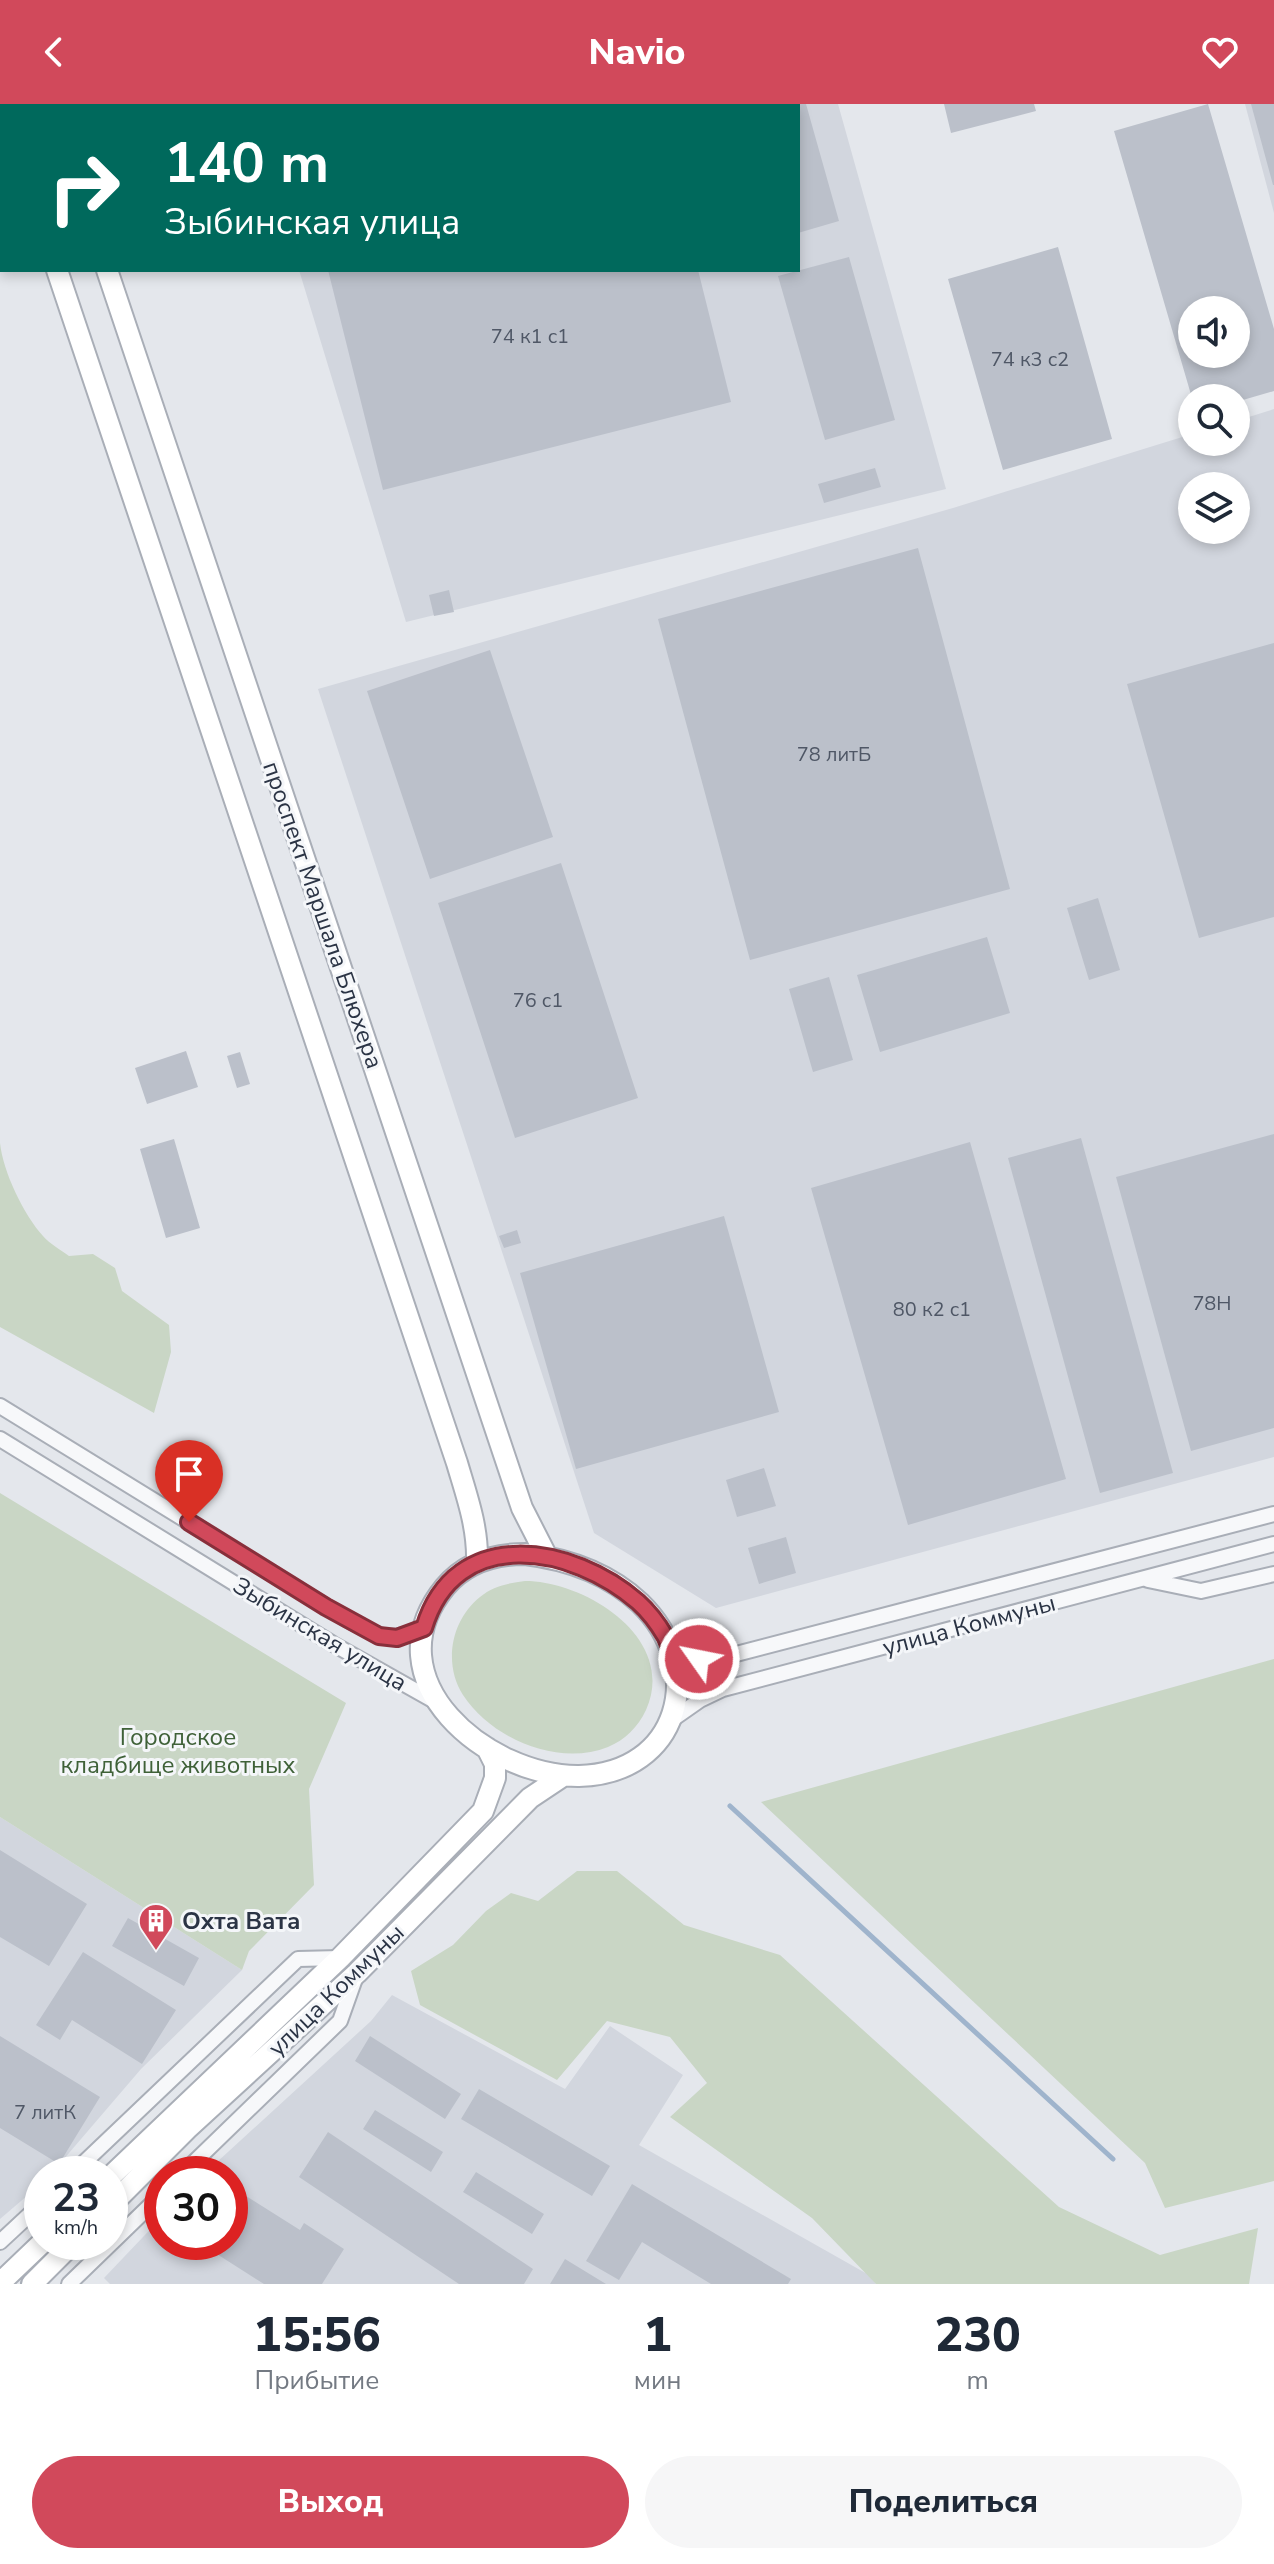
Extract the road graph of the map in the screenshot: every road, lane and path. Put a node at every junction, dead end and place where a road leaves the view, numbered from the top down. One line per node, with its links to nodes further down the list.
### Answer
1 (58, 272): 8 (street, проспект Маршала Блюхера)
2 (108, 272): 7 (street, проспект Маршала Блюхера)
3 (0, 1406): 11 (street, Зыбинская улица)
4 (0, 1439): 13 (street, Зыбинская улица)
5 (1274, 1514): 12 (street, улица Коммуны)
6 (1274, 1544): 10 (street, улица Коммуны)
7 (547, 1557): 8 (street); 12 (street)
8 (477, 1562): 11 (street)
9 (1274, 1574): 10 (street)
10 (1144, 1579): 14 (street, улица Коммуны)
11 (424, 1628): 13 (street)
12 (671, 1648): 14 (street)
13 (436, 1702): 15 (street)
14 (670, 1721): 16 (street)
15 (487, 1748): 16 (street); 17 (street, улица Коммуны)
16 (563, 1776): 18 (street, улица Коммуны)
17 (340, 1958): 19 (street); 21 (street, улица Коммуны)
18 (357, 1973): 20 (street); 22 (street, улица Коммуны)
19 (91, 2156)
20 (201, 2156)
21 (128, 2160)
22 (128, 2188)
23 (144, 2211): 30 (street)
24 (24, 2220): 25 (street)
25 (0, 2242)
26 (24, 2260): 28 (street)
27 (56, 2260): 29 (street)
28 (0, 2283)
29 (32, 2284)
30 (69, 2284)

